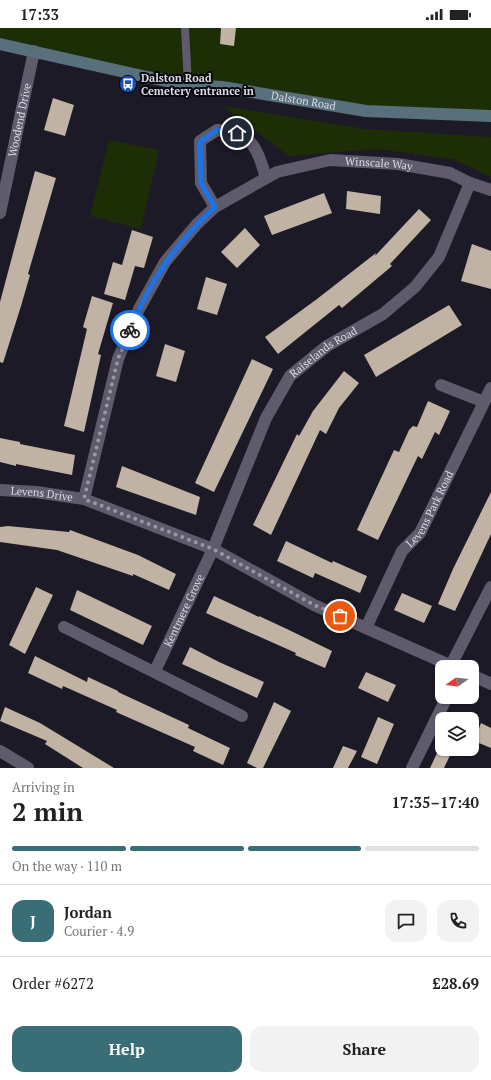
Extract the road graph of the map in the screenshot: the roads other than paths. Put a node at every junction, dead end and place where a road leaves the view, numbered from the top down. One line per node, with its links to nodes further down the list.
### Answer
1 (185, 28): 4 (lane)
2 (0, 44): 3 (main road, Dalston Road)
3 (34, 51): 4 (main road, Dalston Road); 10 (street, Woodend Drive)
4 (188, 85): 5 (main road, Dalston Road)
5 (491, 116)
6 (266, 178): 7 (street, Winscale Way); 9 (street, Winscale Way); 9 (street)
7 (470, 182): 8 (street, Winscale Way); 16 (street, Raiselands Road)
8 (491, 190)
9 (215, 207): 15 (street, Winscale Way)
10 (0, 213)
11 (441, 386): 13 (street)
12 (491, 388): 13 (street, Levens Park Road)
13 (484, 402): 19 (street, Levens Park Road)
14 (0, 490): 15 (street, Levens Drive)
15 (84, 499): 16 (street, Levens Drive)
16 (213, 549): 19 (street, Levens Drive); 22 (street, Kentmere Grove)
17 (491, 587): 21 (street)
18 (64, 627): 22 (street)
19 (366, 628): 20 (street, Levens Drive)
20 (438, 660)
21 (455, 660)
22 (155, 671): 26 (street)
23 (479, 678): 24 (street)
24 (491, 684)
25 (444, 704): 29 (street)
26 (242, 716)
27 (0, 751): 28 (street)
28 (28, 768)
29 (412, 768)

